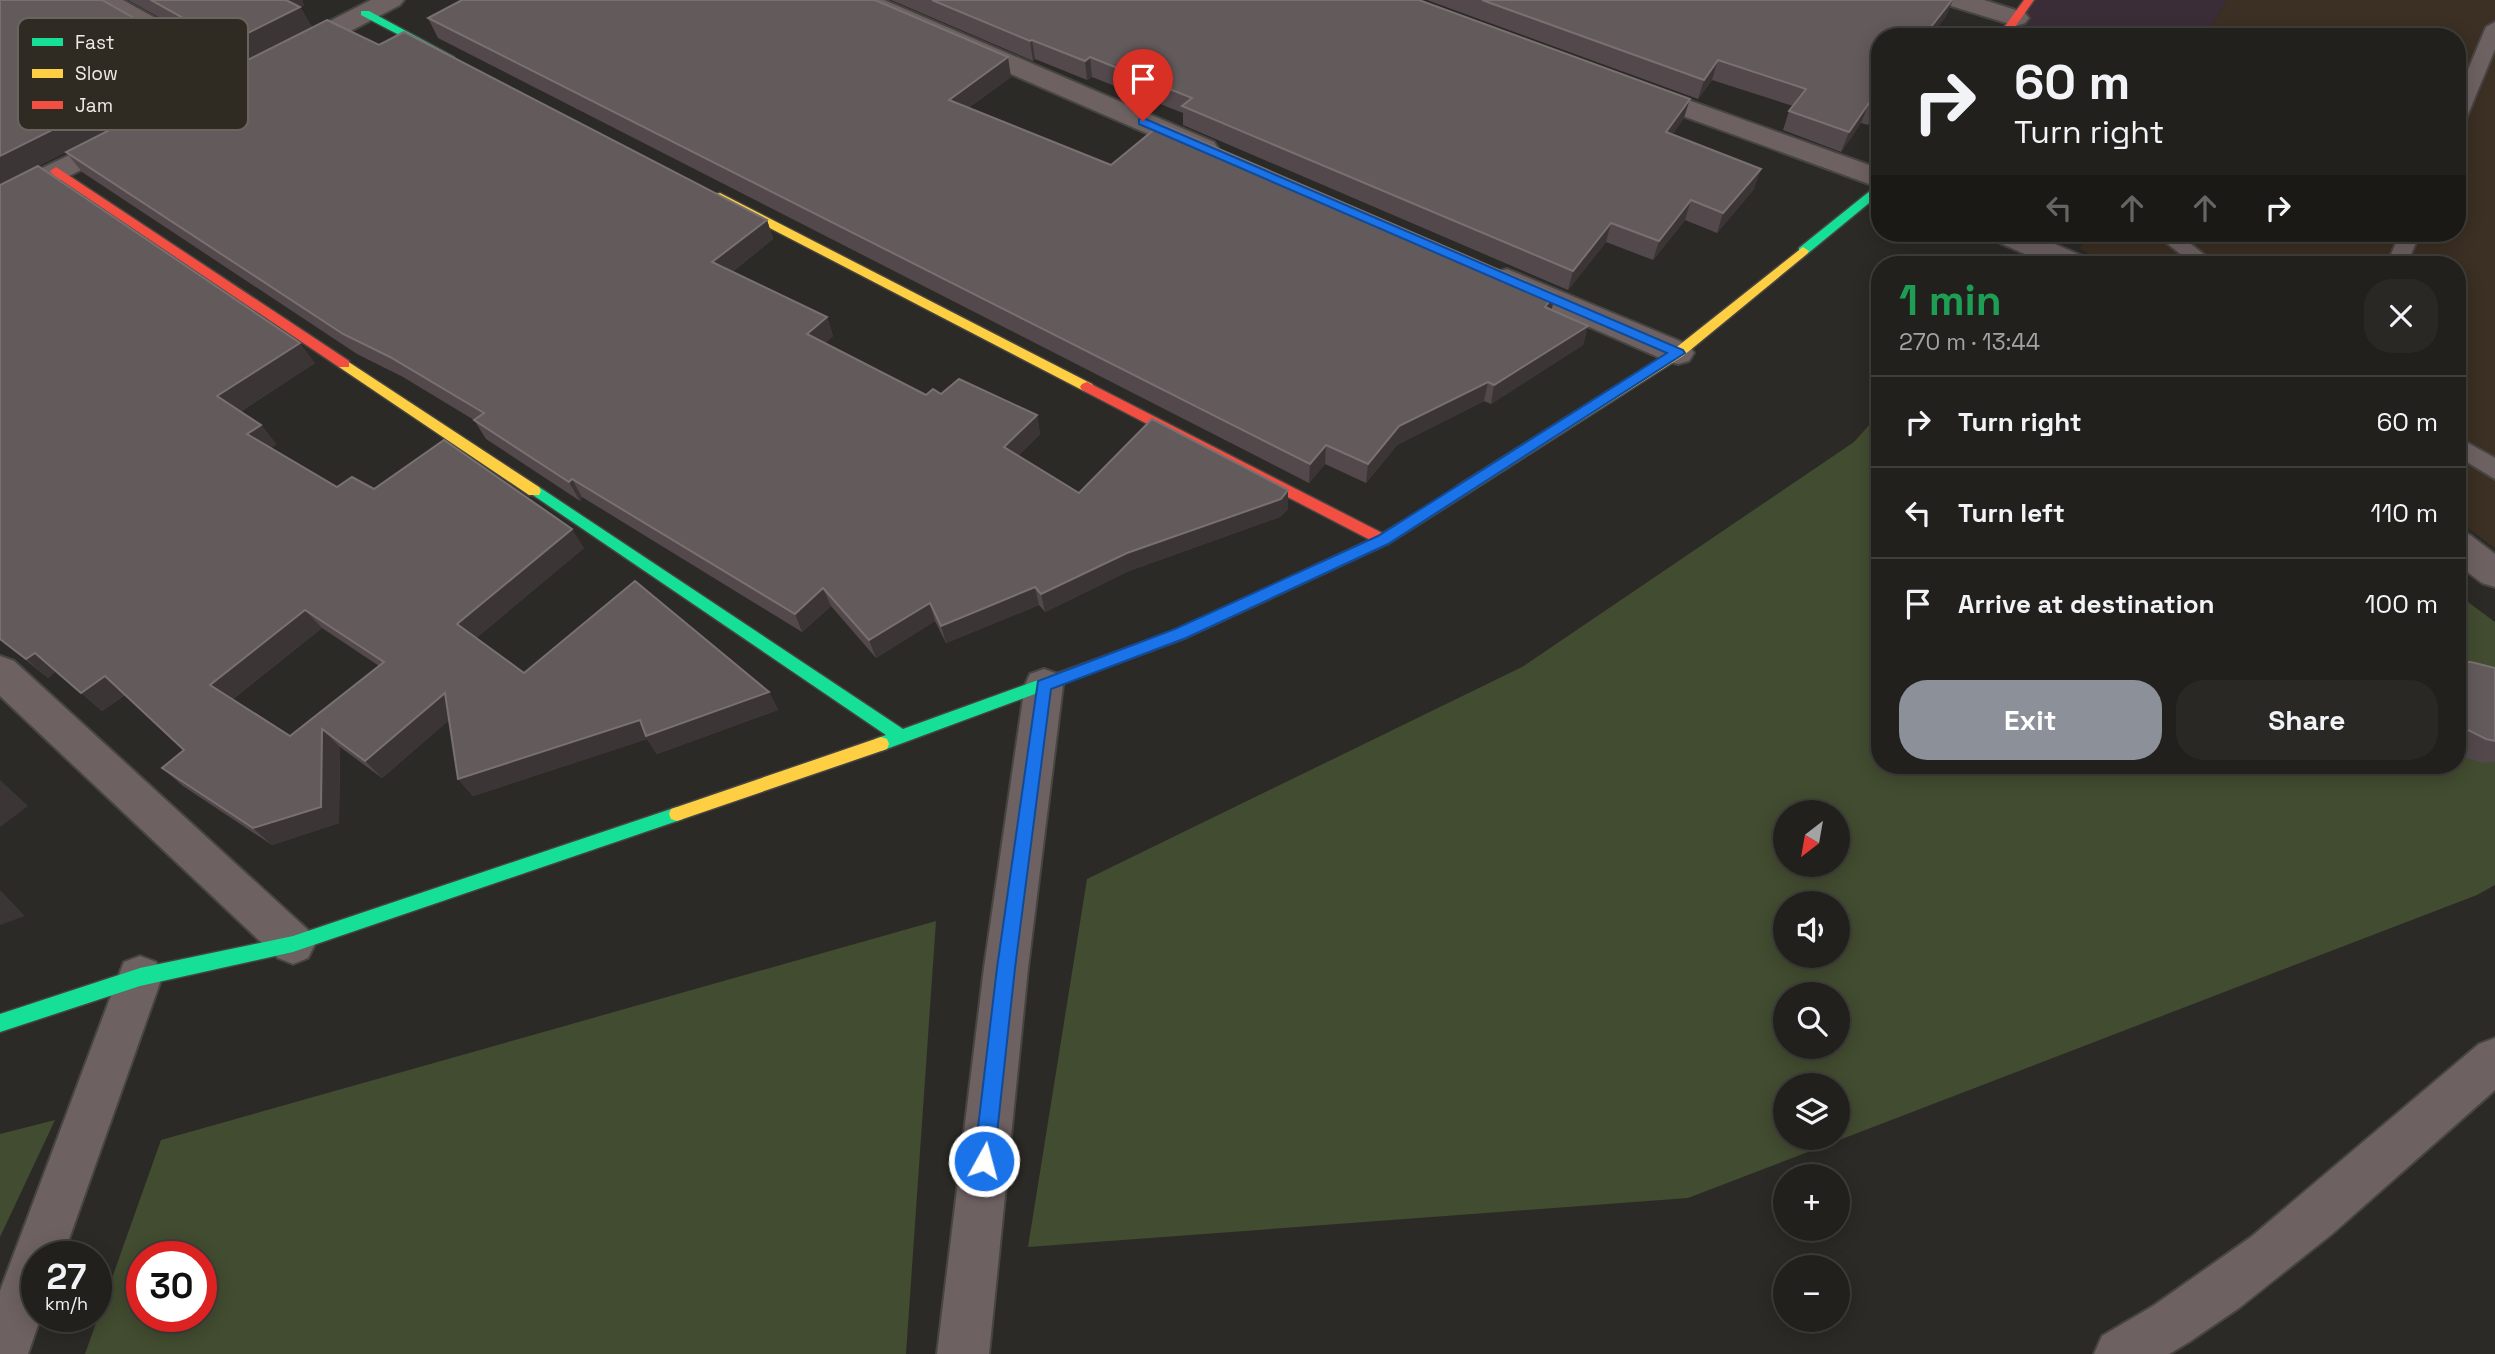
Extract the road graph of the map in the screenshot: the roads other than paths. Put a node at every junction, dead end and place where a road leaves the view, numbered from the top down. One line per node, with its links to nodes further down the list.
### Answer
1 (104, 0): 6 (street)
2 (391, 0): 5 (street)
3 (862, 0): 16 (street)
4 (1957, 0): 7 (street)
5 (365, 13): 10 (street); 11 (street)
6 (146, 18)
7 (2016, 18)
8 (2495, 27): 14 (lane)
9 (248, 62): 11 (street)
10 (464, 65)
11 (259, 67): 12 (street)
12 (248, 73)
13 (1617, 82): 18 (street)
14 (2466, 97)
15 (136, 130): 17 (street)
16 (1232, 160)
17 (56, 171): 21 (street); 35 (street)
18 (1871, 176)
19 (700, 187): 30 (street)
20 (1871, 194): 27 (street)
21 (0, 200)
22 (2024, 242): 24 (street)
23 (2176, 242): 25 (lane)
24 (2056, 256)
25 (2195, 256)
26 (1487, 270): 27 (street)
27 (1678, 353): 30 (street)
28 (2466, 451): 29 (lane)
29 (2495, 470)
30 (1383, 540): 34 (street)
31 (2466, 552): 32 (street)
32 (2495, 573)
33 (0, 672): 36 (street)
34 (1044, 685): 35 (street); 44 (street)
35 (902, 737): 36 (street)
36 (293, 944): 37 (street)
37 (140, 977): 38 (street); 40 (street)
38 (0, 1023)
39 (2495, 1060): 42 (street)
40 (43, 1241)
41 (21, 1302): 43 (street)
42 (2141, 1349)
43 (2, 1354)
44 (963, 1354)

